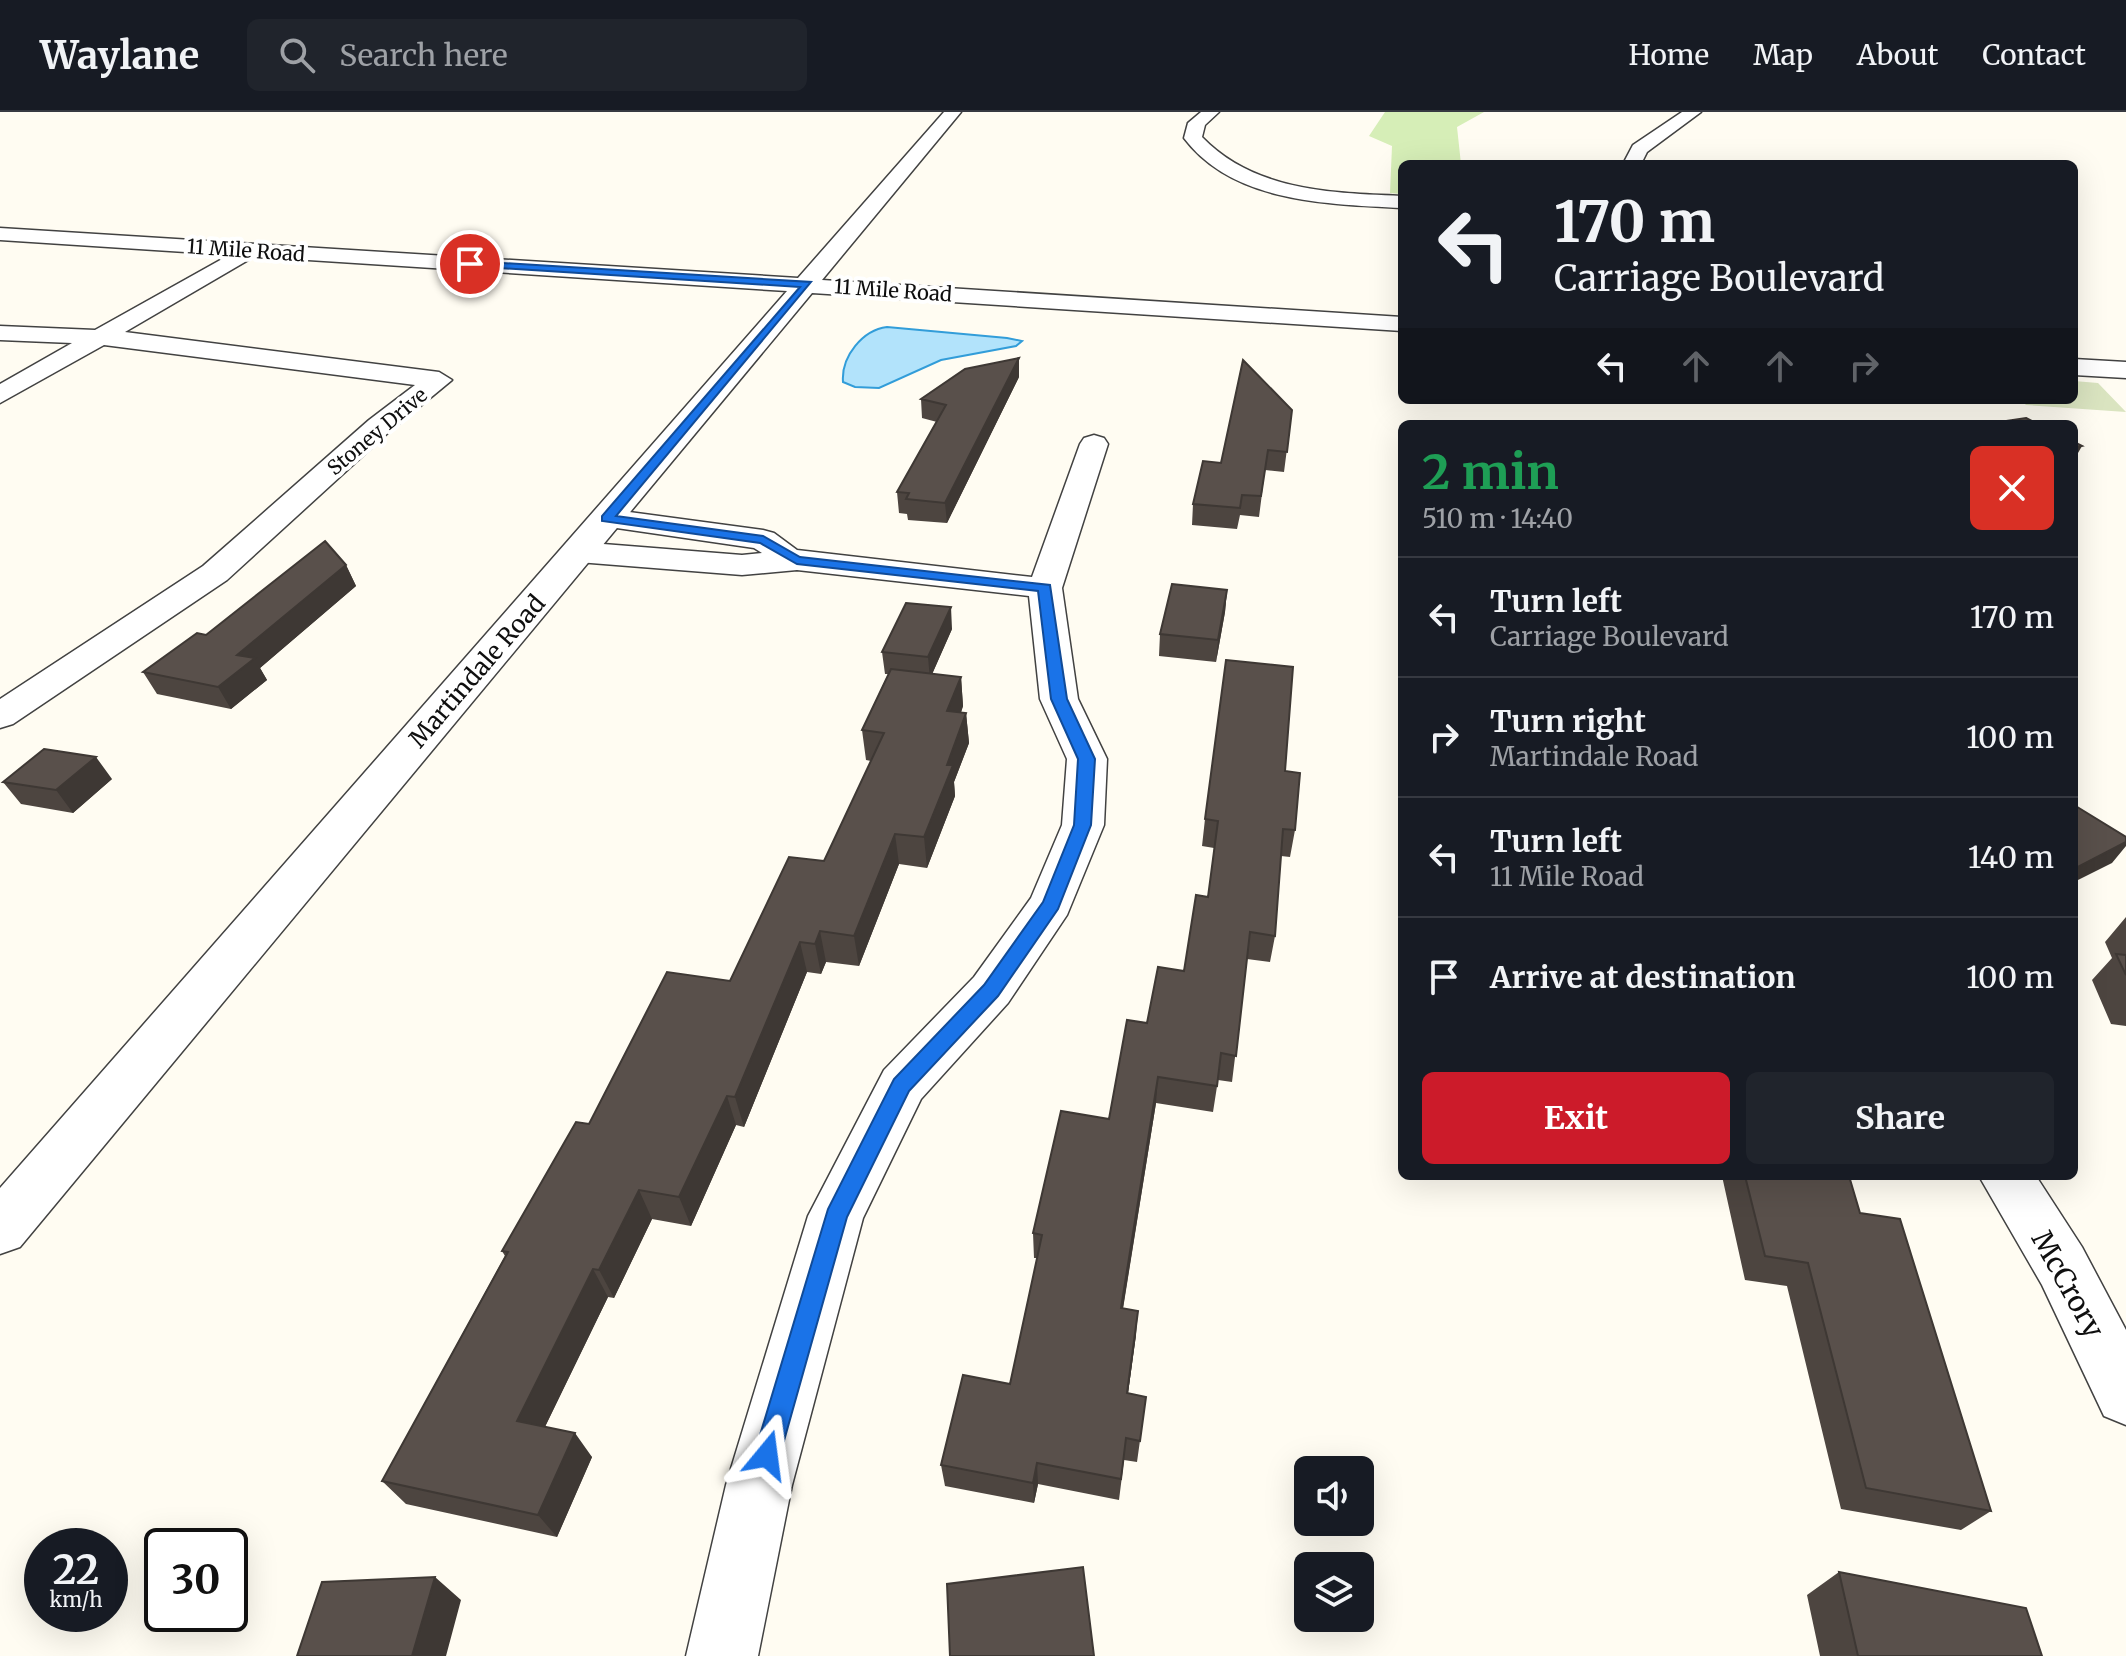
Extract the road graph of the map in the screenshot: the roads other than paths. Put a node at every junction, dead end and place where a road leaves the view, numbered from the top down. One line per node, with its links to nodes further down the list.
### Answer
1 (953, 112): 9 (street, Martindale Road)
2 (1211, 112): 5 (street)
3 (1693, 112): 4 (street)
4 (1634, 160)
5 (1398, 202)
6 (0, 234): 7 (street, 11 Mile Road)
7 (249, 250): 8 (street, 11 Mile Road); 12 (street)
8 (284, 252): 9 (street, 11 Mile Road); 12 (street)
9 (807, 284): 10 (street, 11 Mile Road); 17 (street, Martindale Road)
10 (1398, 324)
11 (0, 333): 12 (street, Stoney Drive)
12 (102, 338): 15 (street); 21 (street, Stoney Drive)
13 (2078, 367): 14 (street)
14 (2126, 370)
15 (0, 395)
16 (1094, 444): 20 (street)
17 (607, 518): 18 (street, Martindale Road); 19 (street)
18 (578, 552): 19 (street); 23 (street, Martindale Road)
19 (797, 560): 20 (street)
20 (1045, 588): 25 (street)
21 (0, 716)
22 (2008, 1180): 24 (street, McCrory)
23 (0, 1229)
24 (2126, 1394)
25 (722, 1656)

